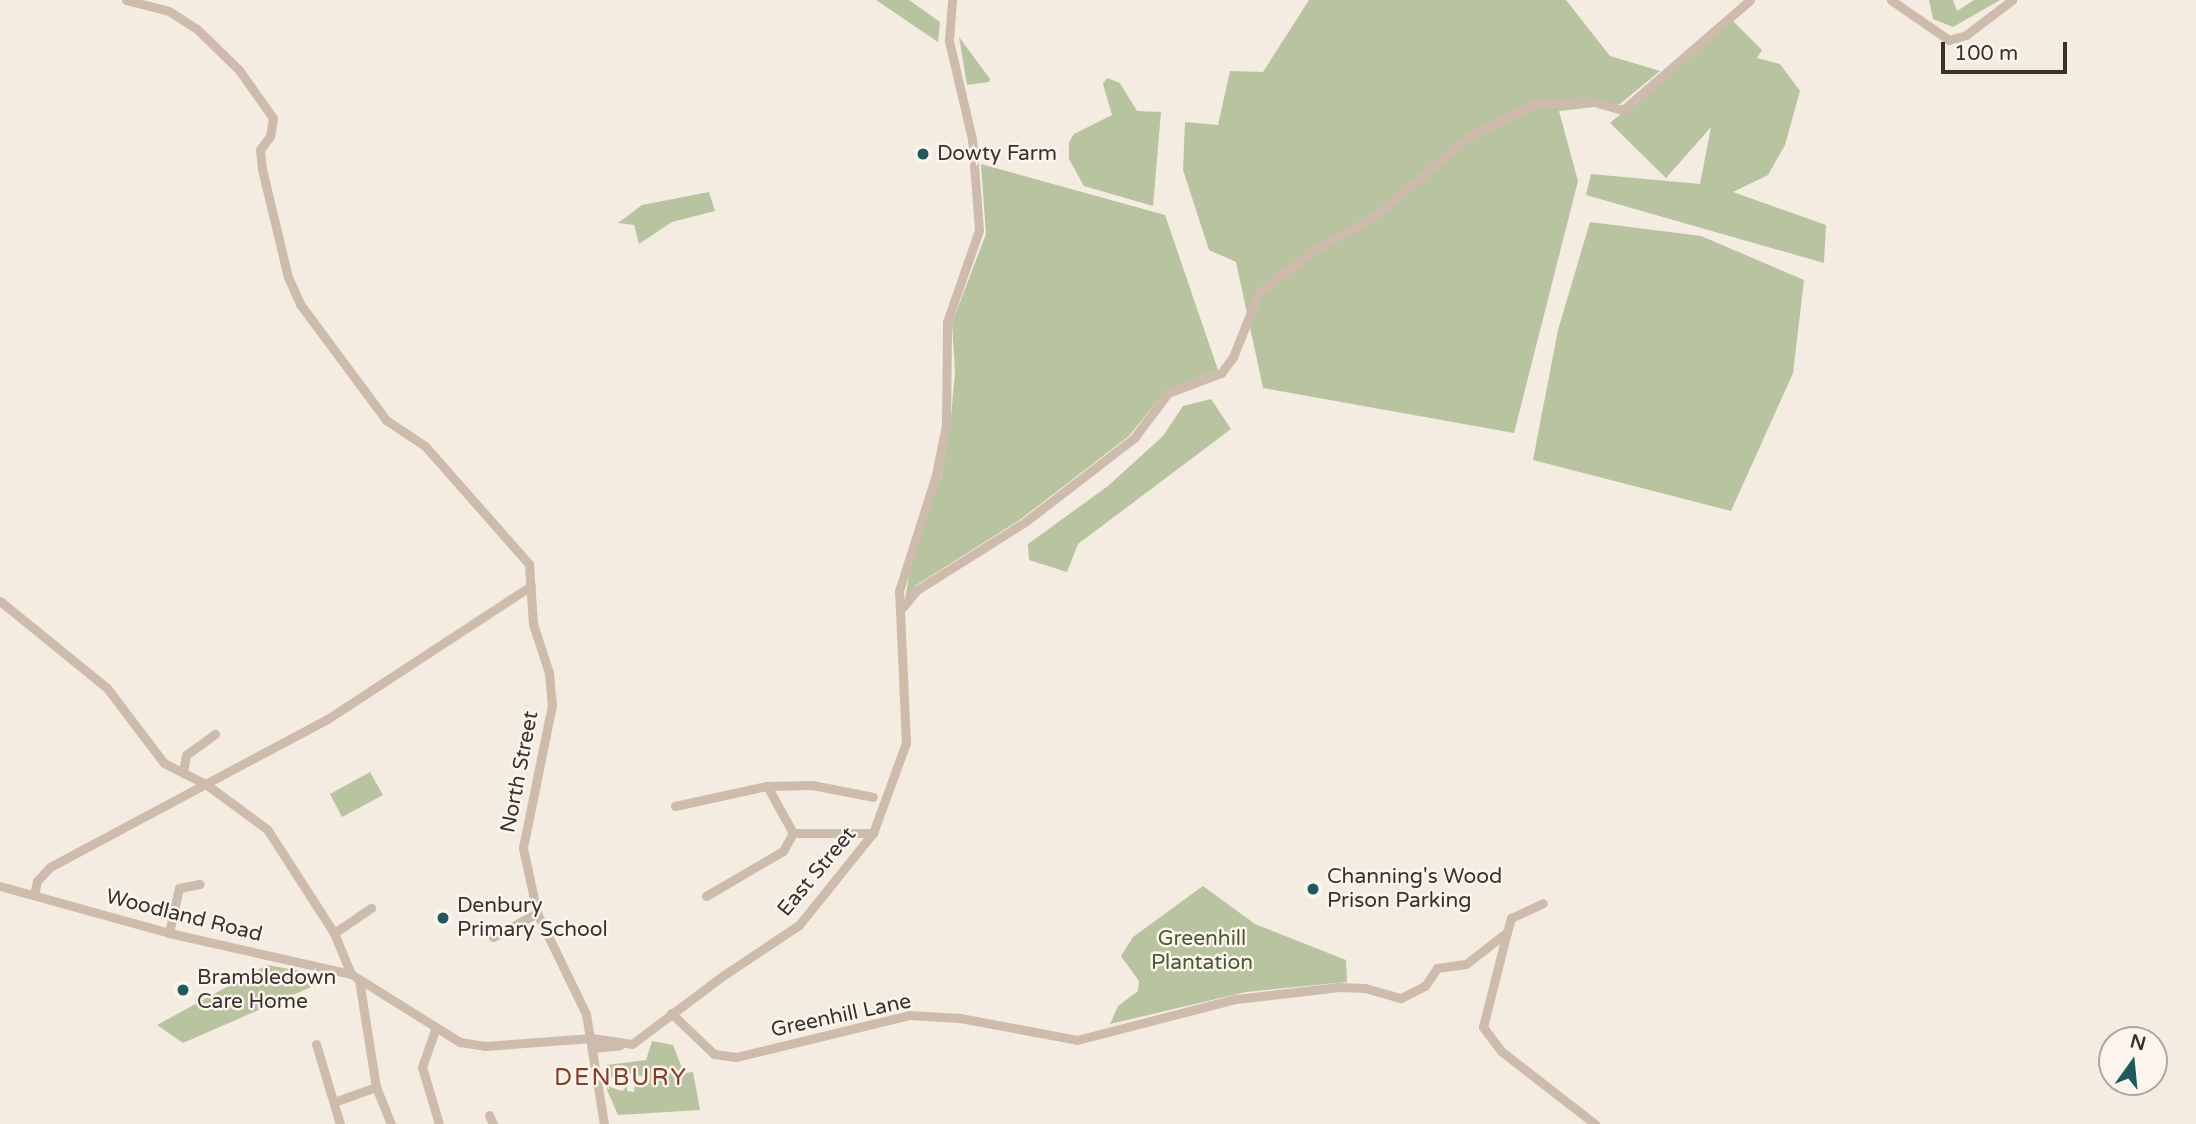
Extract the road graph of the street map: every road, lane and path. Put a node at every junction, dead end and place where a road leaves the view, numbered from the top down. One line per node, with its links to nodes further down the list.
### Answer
1 (125, 0): 6 (street, North Street)
2 (952, 0): 8 (street, East Street)
3 (1750, 0): 8 (street)
4 (1891, 0): 5 (street)
5 (2012, 0)
6 (531, 586): 11 (street); 23 (street, North Street)
7 (0, 601): 10 (street)
8 (903, 607): 16 (street, East Street)
9 (215, 734): 10 (street)
10 (183, 773): 11 (street)
11 (207, 785): 19 (street); 26 (street)
12 (767, 786): 13 (street); 14 (street); 15 (street)
13 (873, 797)
14 (675, 806)
15 (793, 833): 16 (street); 20 (street)
16 (873, 833): 29 (street, East Street)
17 (200, 884): 25 (street)
18 (0, 886): 19 (street, Woodland Road)
19 (34, 895): 25 (street, Woodland Road)
20 (706, 896)
21 (1543, 902): 24 (street)
22 (371, 908): 26 (street)
23 (537, 913): 27 (street); 31 (street, North Street)
24 (1507, 932): 29 (street, Greenhill Lane); 41 (street)
25 (169, 933): 28 (street, Woodland Road)
26 (334, 933): 28 (street)
27 (493, 937)
28 (355, 977): 30 (street, Woodland Road); 35 (street)
29 (671, 1013): 33 (street, East Street)
30 (436, 1027): 31 (street, Woodland Road); 39 (street)
31 (592, 1038): 33 (street); 34 (street, North Street)
32 (316, 1044): 36 (street)
33 (632, 1044): 34 (street)
34 (593, 1048): 40 (street, North Street)
35 (376, 1087): 36 (street); 38 (street)
36 (334, 1102): 37 (street)
37 (340, 1124)
38 (391, 1124)
39 (439, 1124)
40 (604, 1124)
41 (1595, 1124)

